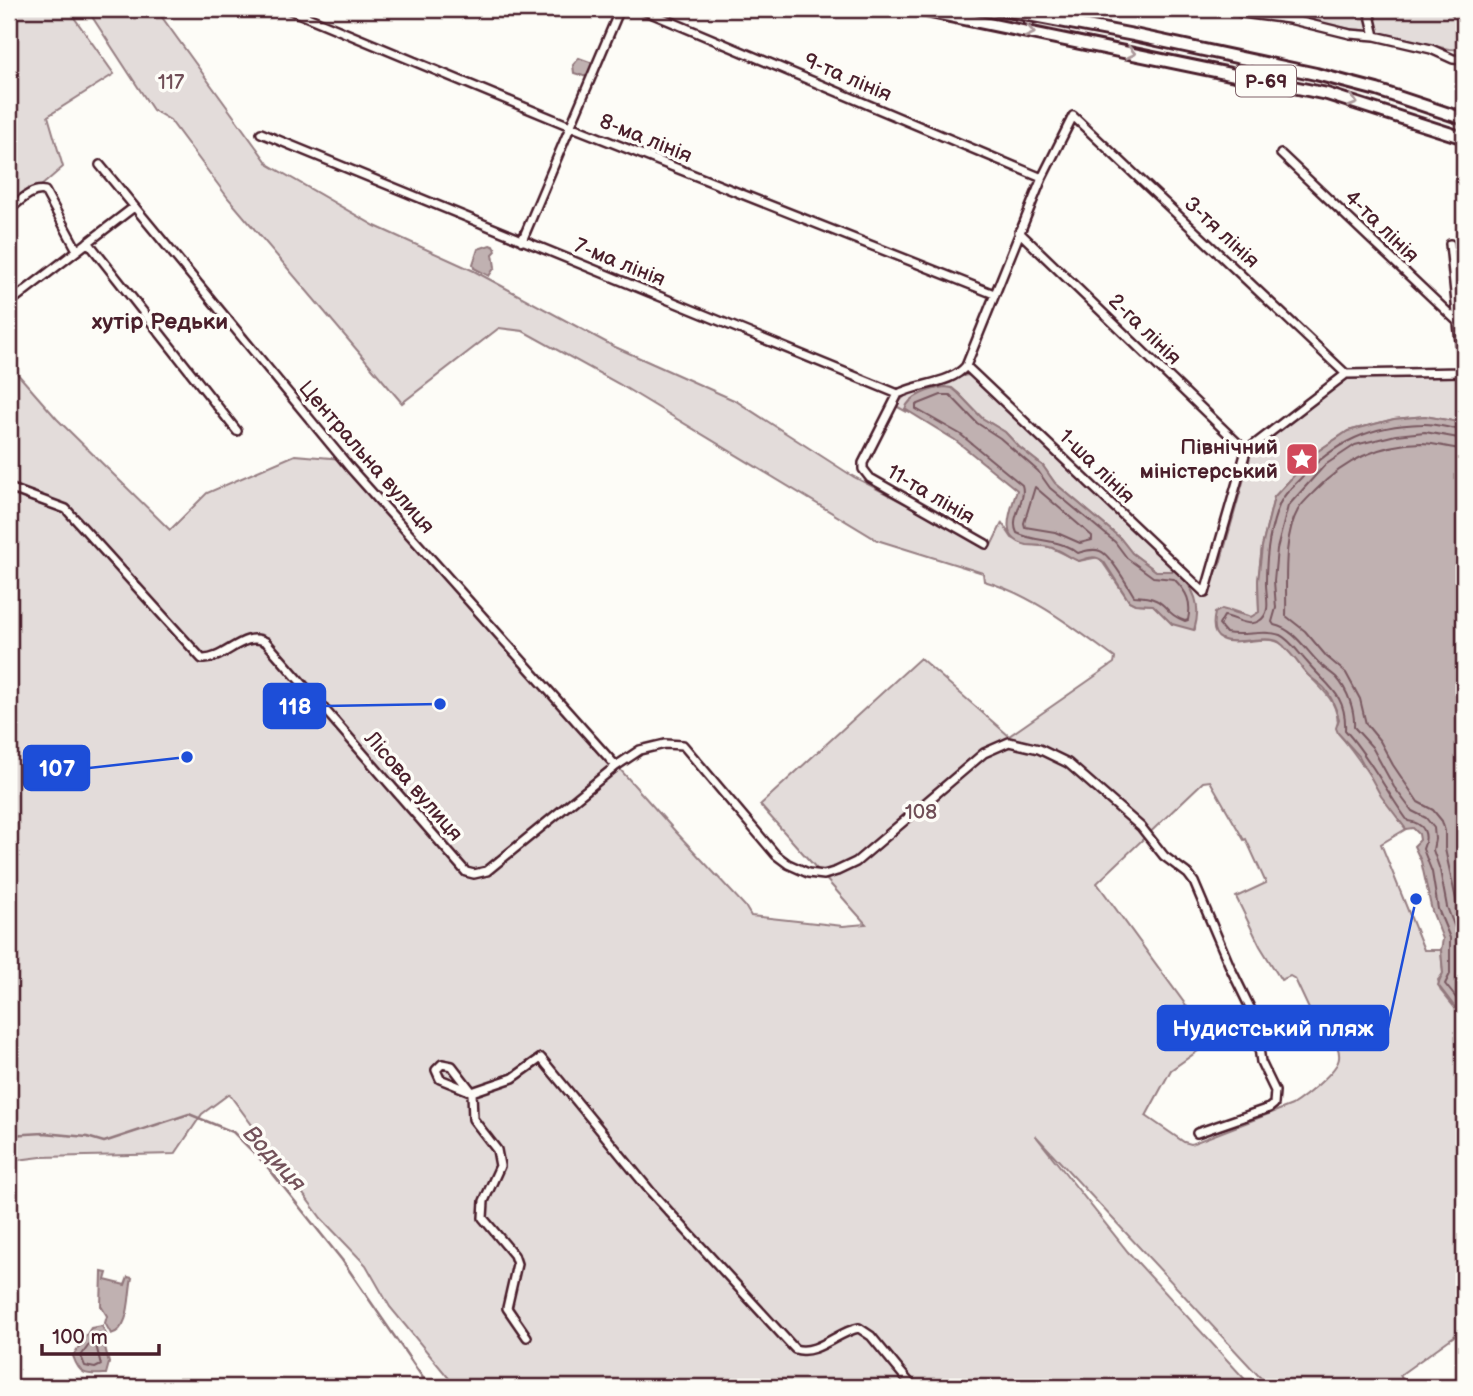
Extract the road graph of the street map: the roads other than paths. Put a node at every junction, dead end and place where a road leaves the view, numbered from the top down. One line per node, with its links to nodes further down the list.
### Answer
1 (288, 9): 11 (street, 8-ма лінія)
2 (620, 9): 11 (street)
3 (640, 9): 16 (street, 9-та лінія)
4 (916, 9): 13 (main road, Р-69, one-way to 13)
5 (997, 9): 10 (main road, Р-69)
6 (1233, 9): 8 (street)
7 (1365, 9): 8 (street)
8 (1375, 36): 9 (street)
9 (1464, 60)
10 (1464, 119)
11 (570, 126): 20 (street); 24 (street, 8-ма лінія)
12 (261, 133): 20 (street, 7-ма лінія)
13 (1464, 138)
14 (1281, 154): 26 (street, 4-та лінія)
15 (100, 165): 17 (street, Центральна вулиця)
16 (1042, 178): 19 (street); 29 (street, 3-тя лінія)
17 (134, 207): 21 (street); 35 (street, Центральна вулиця)
18 (9, 210): 23 (street)
19 (1019, 232): 24 (street); 32 (street, 2-га лінія)
20 (522, 241): 30 (street, 7-ма лінія)
21 (88, 242): 23 (street); 31 (street)
22 (1450, 244): 26 (street)
23 (77, 250): 25 (street)
24 (994, 293): 27 (street)
25 (9, 303)
26 (1460, 324): 28 (street)
27 (966, 366): 30 (street); 32 (street, 1-ша лінія)
28 (1464, 372): 29 (street)
29 (1346, 374): 32 (street)
30 (898, 394): 34 (street, 11-та лінія)
31 (237, 431)
32 (1246, 451)
33 (9, 488): 35 (street, Лісова вулиця)
34 (986, 544)
35 (616, 766): 37 (street)
36 (472, 1092): 36 (street); 38 (street); 39 (street)
37 (1197, 1133)
38 (527, 1337)
39 (913, 1387)

